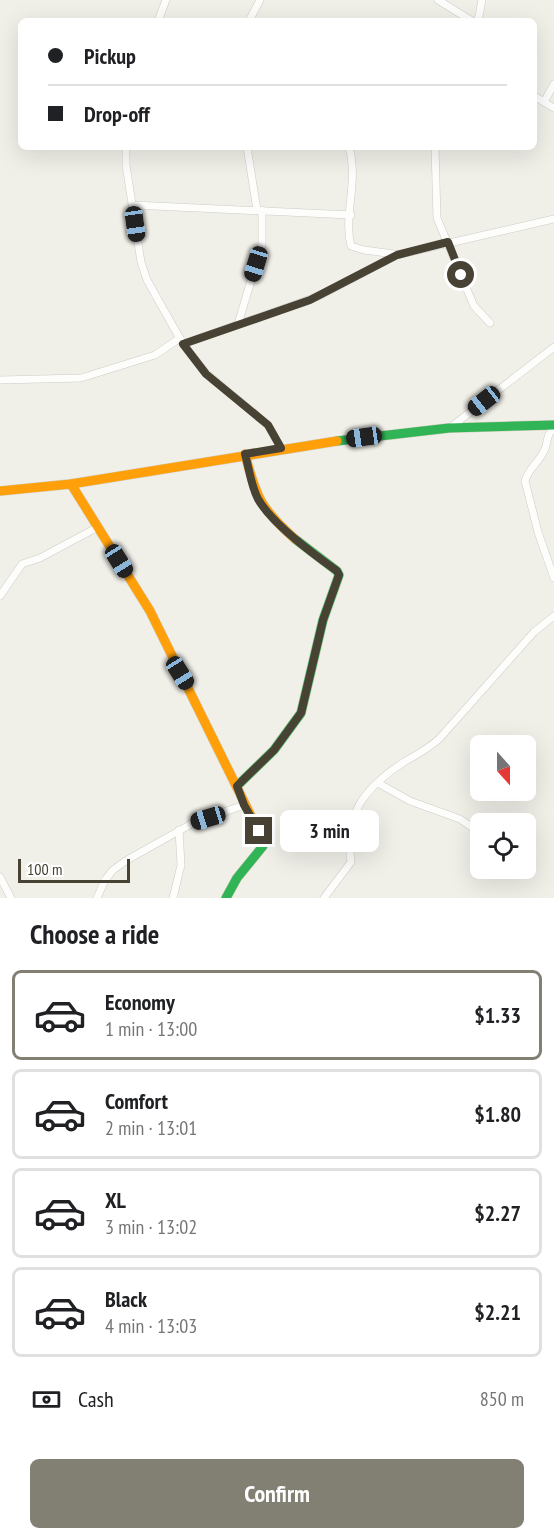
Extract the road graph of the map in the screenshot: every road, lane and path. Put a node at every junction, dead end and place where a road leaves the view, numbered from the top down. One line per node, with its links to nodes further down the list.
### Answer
1 (166, 0): 5 (street)
2 (260, 0): 6 (street)
3 (438, 0): 7 (street)
4 (482, 0): 8 (street)
5 (159, 18)
6 (251, 18)
7 (467, 18)
8 (479, 18)
9 (554, 84): 11 (street)
10 (537, 98): 11 (street)
11 (544, 102): 12 (street)
12 (554, 108)
13 (126, 150): 17 (street)
14 (248, 150): 18 (street)
15 (349, 150): 19 (street)
16 (435, 150): 21 (street)
17 (133, 205): 18 (street); 25 (street)
18 (260, 210): 19 (street); 24 (street)
19 (351, 215): 22 (street)
20 (554, 219): 21 (street)
21 (448, 242): 22 (street); 23 (street)
22 (397, 255): 24 (street)
23 (490, 323)
24 (238, 324): 25 (street)
25 (182, 341): 27 (street); 30 (street)
26 (554, 347): 29 (street)
27 (0, 380)
28 (554, 427): 29 (street); 35 (street)
29 (449, 428): 30 (street)
30 (281, 448): 31 (street)
31 (245, 454): 32 (street); 39 (street)
32 (71, 484): 33 (street); 34 (street)
33 (0, 491)
34 (98, 527): 36 (street); 39 (street)
35 (554, 578)
36 (0, 596)
37 (554, 616): 38 (street)
38 (378, 783): 41 (street); 48 (street)
39 (237, 786): 40 (street)
40 (244, 805): 42 (street); 47 (street)
41 (470, 826)
42 (179, 830): 45 (street); 46 (street)
43 (0, 877): 44 (street)
44 (10, 898)
45 (97, 898)
46 (173, 898)
47 (226, 898)
48 (324, 898)

